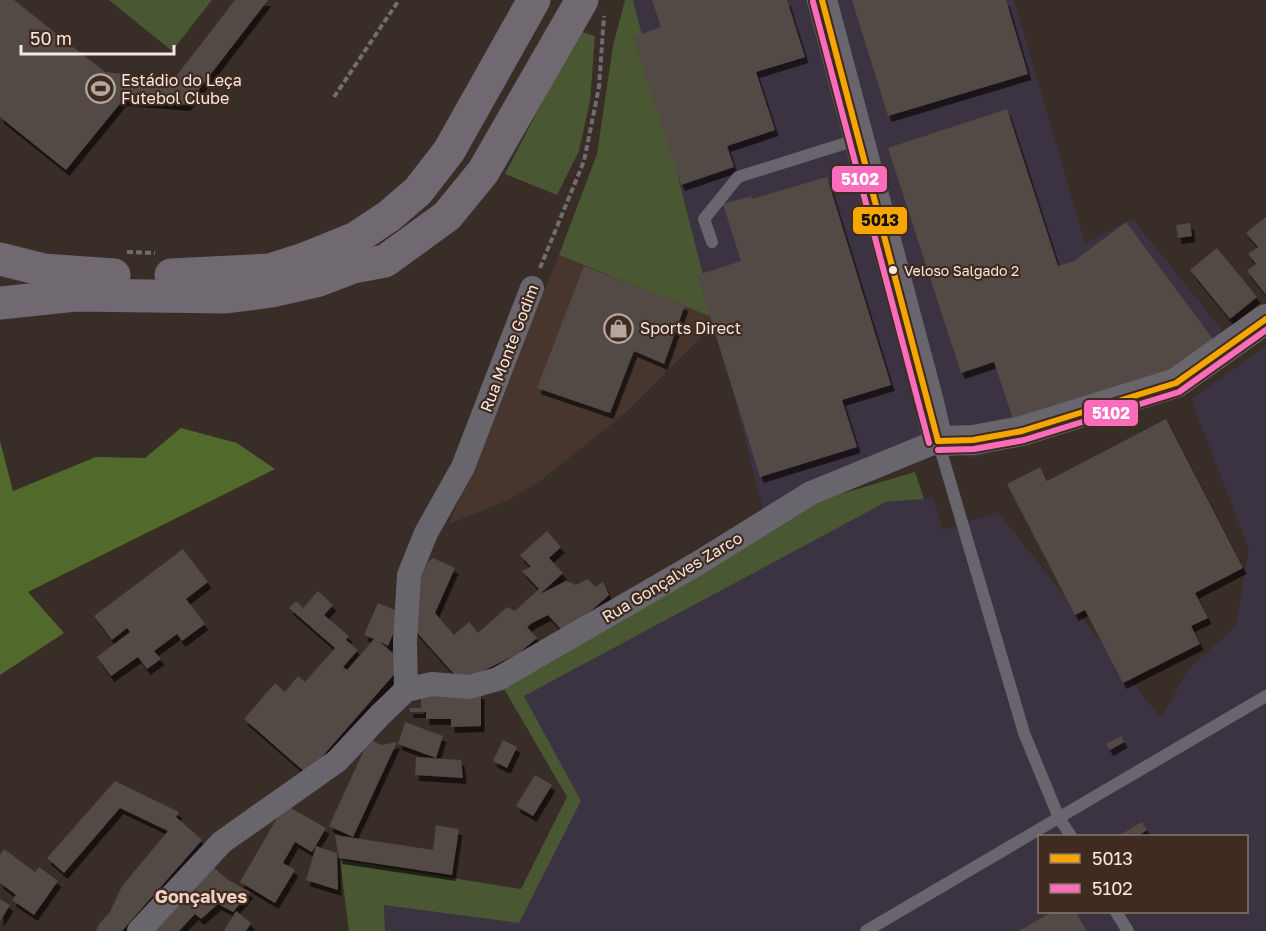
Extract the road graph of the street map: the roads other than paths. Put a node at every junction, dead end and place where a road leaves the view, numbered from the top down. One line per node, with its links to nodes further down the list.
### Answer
1 (534, 0): 7 (highway)
2 (552, 0): 8 (highway)
3 (822, 0): 5 (street)
4 (594, 4): 8 (highway)
5 (859, 139): 6 (lane); 12 (street)
6 (712, 242)
7 (0, 259)
8 (353, 267): 10 (highway)
9 (532, 288): 13 (street, Rua Monte Godim)
10 (0, 303)
11 (1266, 319): 12 (street, Rua Gonçalves Zarco)
12 (938, 441): 13 (street, Rua Gonçalves Zarco); 15 (lane)
13 (406, 690): 18 (street)
14 (1266, 696): 15 (lane)
15 (1059, 818): 16 (lane); 19 (lane)
16 (1070, 835)
17 (1117, 913): 20 (lane)
18 (139, 931)
19 (866, 931)
20 (1128, 931)

